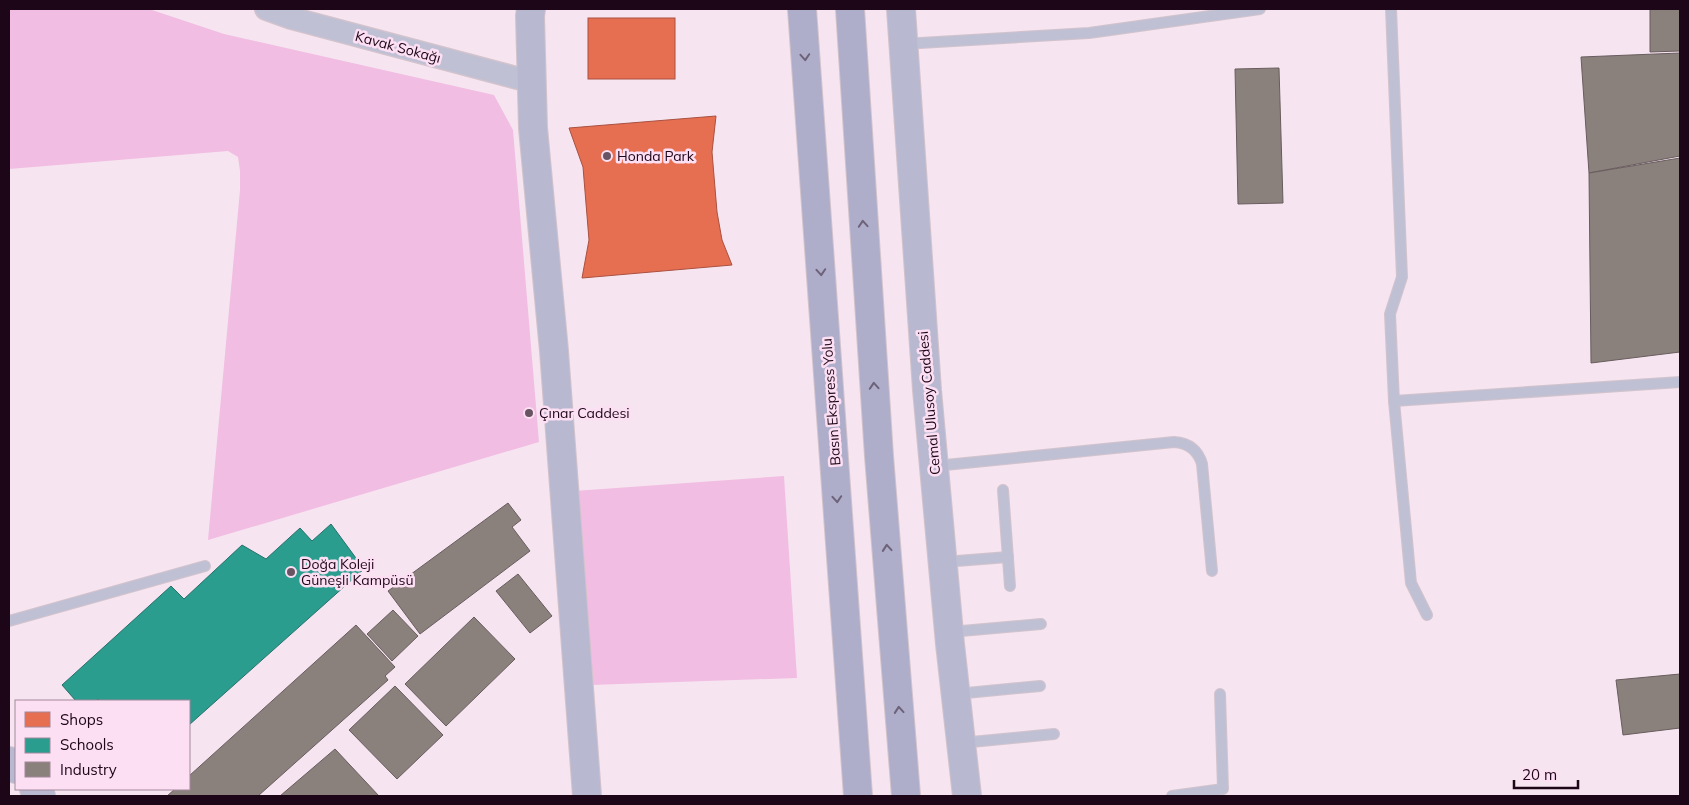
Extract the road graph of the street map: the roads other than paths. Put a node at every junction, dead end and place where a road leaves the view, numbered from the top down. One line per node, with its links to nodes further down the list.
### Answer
1 (266, 9): 9 (street, Kavak Sokağı)
2 (532, 9): 9 (main road)
3 (802, 9): 23 (highway, Basın Ekspress Yolu, one-way to 23)
4 (850, 9): 29 (highway, one-way to 4)
5 (901, 9): 8 (main road, Cemal Ulusoy Caddesi)
6 (1260, 9): 8 (lane)
7 (1391, 9): 11 (lane)
8 (903, 44): 12 (main road, Cemal Ulusoy Caddesi)
9 (532, 82): 30 (main road)
10 (1680, 382): 11 (lane)
11 (1394, 401): 19 (lane)
12 (934, 466): 15 (main road, Cemal Ulusoy Caddesi); 17 (lane)
13 (1003, 490): 14 (lane)
14 (1008, 557): 15 (lane); 18 (lane)
15 (943, 562): 22 (main road, Cemal Ulusoy Caddesi)
16 (206, 566): 20 (lane)
17 (1212, 571)
18 (1010, 586)
19 (1427, 615)
20 (9, 621)
21 (1041, 624): 22 (lane)
22 (949, 632): 25 (main road, Cemal Ulusoy Caddesi)
23 (849, 666): 31 (highway); 32 (highway, Basın Ekspress Yolu)
24 (1040, 686): 25 (lane)
25 (956, 694): 28 (main road, Cemal Ulusoy Caddesi)
26 (1220, 694): 36 (lane)
27 (1054, 734): 28 (lane)
28 (961, 743): 35 (main road, Cemal Ulusoy Caddesi)
29 (903, 758): 33 (highway); 34 (highway)
30 (588, 796)
31 (840, 796)
32 (858, 796)
33 (906, 796)
34 (915, 796)
35 (966, 796)
36 (1172, 796)

